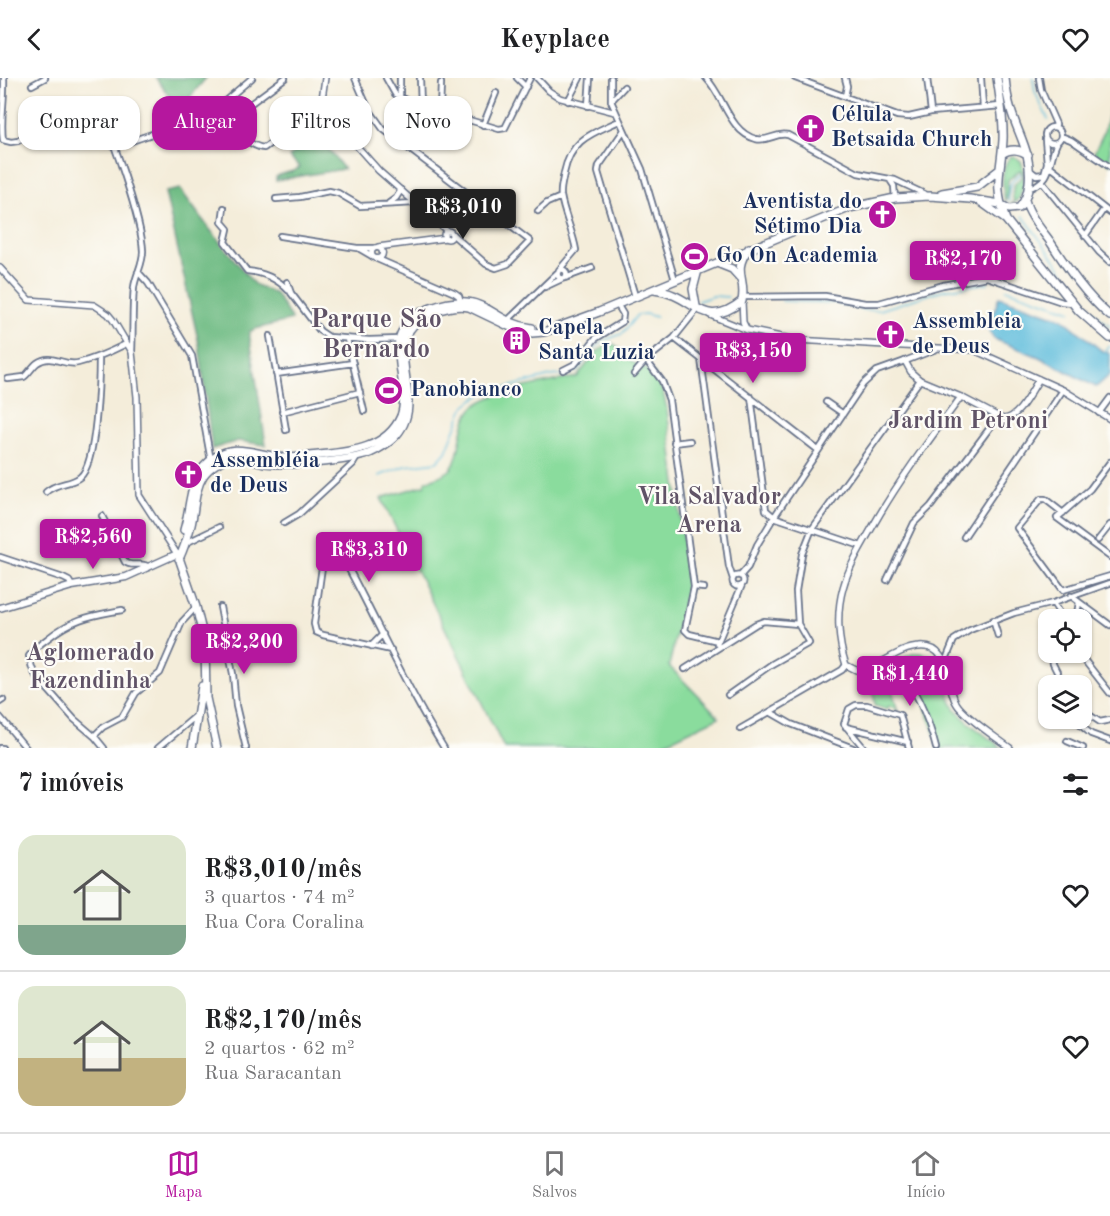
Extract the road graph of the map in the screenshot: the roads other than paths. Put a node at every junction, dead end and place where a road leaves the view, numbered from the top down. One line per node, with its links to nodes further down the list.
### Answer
1 (4, 78): 52 (street)
2 (45, 78): 25 (street)
3 (252, 78): 29 (street)
4 (285, 78): 54 (street)
5 (325, 78): 30 (street)
6 (355, 78): 83 (street)
7 (386, 78): 31 (street)
8 (400, 78): 32 (street)
9 (420, 78): 33 (street)
10 (517, 78): 26 (street)
11 (530, 78): 26 (street)
12 (578, 78): 36 (street)
13 (590, 78): 38 (street)
14 (611, 78): 37 (street)
15 (706, 78): 63 (street)
16 (795, 78): 35 (street)
17 (844, 78): 35 (street)
18 (927, 78): 42 (street)
19 (981, 78): 40 (street)
20 (997, 78): 39 (main road)
21 (1005, 78): 58 (main road)
22 (1039, 78): 46 (street)
23 (541, 80): 36 (street)
24 (441, 83): 34 (street)
25 (32, 85)
26 (526, 87): 45 (street)
27 (624, 87): 37 (street)
28 (496, 93): 45 (street)
29 (231, 96)
30 (322, 96)
31 (399, 96)
32 (400, 96)
33 (421, 96)
34 (441, 96)
35 (845, 97): 42 (street)
36 (568, 101): 38 (street)
37 (611, 101): 41 (street)
38 (588, 106): 41 (street)
39 (1001, 106): 40 (street); 57 (main road)
40 (983, 107): 42 (street)
41 (614, 112): 44 (street)
42 (931, 112)
43 (472, 121): 45 (street)
44 (619, 121): 47 (street); 70 (street)
45 (483, 125)
46 (1055, 127): 49 (street); 51 (street)
47 (624, 130): 100 (street); 105 (street)
48 (152, 135): 50 (street)
49 (1061, 135): 53 (street); 60 (street)
50 (140, 139)
51 (1045, 139): 53 (street); 62 (street)
52 (18, 141)
53 (1057, 142): 59 (street)
54 (269, 144)
55 (115, 150): 96 (street)
56 (360, 150): 67 (street)
57 (1002, 154): 58 (main road); 61 (main road)
58 (1029, 155): 62 (main road)
59 (1051, 167): 64 (street); 79 (street)
60 (1110, 167)
61 (999, 170): 69 (main road); 77 (main road)
62 (1030, 170): 66 (main road)
63 (888, 179): 65 (street); 68 (street)
64 (1042, 182): 66 (street); 85 (street)
65 (909, 186): 68 (street); 69 (street); 71 (street)
66 (1028, 189): 74 (main road)
67 (401, 190): 75 (street); 76 (street)
68 (895, 194): 71 (main road); 89 (main road)
69 (930, 196): 71 (main road); 73 (main road)
70 (561, 197): 80 (street); 97 (street)
71 (911, 197)
72 (276, 199): 76 (street)
73 (975, 200): 77 (main road); 82 (main road)
74 (1025, 200): 77 (main road); 112 (main road)
75 (415, 202): 76 (street); 83 (street)
76 (387, 204)
77 (1000, 204): 82 (main road)
78 (224, 208): 104 (street)
79 (1104, 209): 81 (street); 85 (street)
80 (538, 211)
81 (1110, 213)
82 (1006, 220): 108 (main road)
83 (449, 232): 86 (street)
84 (280, 236): 88 (street)
85 (1085, 236): 91 (street)
86 (397, 245): 87 (street); 90 (street)
87 (376, 247): 88 (street); 90 (street); 90 (street)
88 (357, 248): 90 (street)
89 (749, 248): 92 (main road); 98 (main road)
90 (378, 256): 107 (street)
91 (1110, 262)
92 (717, 263): 95 (main road); 98 (main road)
93 (0, 268): 120 (street)
94 (592, 268): 99 (street)
95 (698, 270): 100 (main road); 110 (main road)
96 (138, 272): 122 (street); 151 (street)
97 (558, 272): 99 (street); 102 (street)
98 (740, 278): 106 (main road)
99 (564, 279): 102 (street)
100 (675, 280): 103 (main road)
101 (287, 282): 104 (street)
102 (542, 288): 113 (street)
103 (651, 290): 105 (main road); 110 (main road)
104 (290, 292): 118 (street)
105 (635, 296): 109 (main road)
106 (742, 299): 108 (street); 111 (main road); 114 (street)
107 (461, 303): 113 (main road); 119 (main road)
108 (1073, 303): 117 (main road)
109 (617, 304): 113 (main road); 128 (street)
110 (697, 307): 111 (main road); 116 (street)
111 (711, 315): 114 (street)
112 (1110, 316)
113 (507, 322)
114 (747, 330): 121 (street)
115 (270, 336): 129 (street)
116 (674, 338): 124 (street); 125 (street)
117 (1110, 338)
118 (347, 339): 119 (street); 127 (street)
119 (402, 339): 150 (main road); 151 (main road)
120 (126, 344): 122 (street); 123 (street)
121 (938, 348): 126 (street); 132 (street)
122 (132, 352): 168 (street)
123 (99, 357): 131 (street); 154 (street)
124 (701, 359): 136 (street); 173 (street)
125 (646, 360): 130 (street); 148 (street)
126 (905, 362): 133 (street); 142 (street)
127 (353, 363): 129 (street); 135 (street)
128 (563, 370)
129 (276, 374): 141 (street)
130 (634, 374)
131 (8, 379)
132 (1039, 379): 134 (street); 144 (street)
133 (920, 380): 137 (street); 161 (street)
134 (1063, 390): 143 (street); 163 (street)
135 (360, 393): 140 (street); 141 (street)
136 (751, 397): 149 (street); 157 (street)
137 (961, 397): 144 (street); 166 (street)
138 (1110, 398): 143 (street)
139 (826, 402): 142 (street)
140 (364, 411)
141 (282, 412): 146 (street)
142 (842, 413): 149 (street)
143 (1099, 413): 145 (street)
144 (998, 417): 172 (street)
145 (1110, 419)
146 (286, 430)
147 (690, 441): 148 (street)
148 (674, 443): 177 (street)
149 (818, 450): 157 (street)
150 (358, 456): 153 (main road); 158 (street)
151 (211, 461): 153 (main road)
152 (1110, 462): 155 (street)
153 (204, 470): 165 (main road); 168 (main road)
154 (46, 492)
155 (1063, 513): 169 (street); 171 (street)
156 (102, 516): 170 (street)
157 (774, 517): 161 (street); 174 (street)
158 (284, 523)
159 (1110, 525): 162 (street)
160 (219, 527): 165 (street)
161 (812, 529): 166 (street); 190 (street)
162 (1108, 532): 164 (street)
163 (964, 537)
164 (1098, 540)
165 (185, 544): 168 (main road)
166 (861, 546): 203 (street)
167 (0, 557): 176 (street)
168 (178, 557): 170 (main road); 183 (main road)
169 (1110, 557)
170 (149, 567): 176 (main road)
171 (1110, 576)
172 (887, 580)
173 (733, 581): 174 (street); 174 (street); 180 (street)
174 (742, 581): 180 (street)
175 (1110, 583): 179 (street)
176 (72, 586): 185 (main road)
177 (694, 587): 178 (street); 196 (street)
178 (704, 588)
179 (1071, 596): 181 (street); 182 (street)
180 (734, 602): 192 (street)
181 (1079, 602): 187 (street); 191 (street)
182 (1053, 603): 186 (street); 189 (street)
183 (196, 607): 205 (main road); 217 (street)
184 (220, 607): 227 (street)
185 (0, 608)
186 (1057, 609)
187 (1078, 609)
188 (122, 610): 217 (street)
189 (993, 620): 194 (street); 201 (street)
190 (798, 624): 195 (street); 207 (street)
191 (1110, 626)
192 (723, 630): 195 (street); 196 (street)
193 (383, 634): 197 (street); 197 (street); 199 (street)
194 (998, 636)
195 (730, 639): 198 (street)
196 (718, 641): 198 (street)
197 (371, 646): 199 (street)
198 (716, 649): 204 (street)
199 (391, 651): 228 (street)
200 (894, 662): 231 (street)
201 (945, 662): 203 (street); 232 (street)
202 (1087, 663): 206 (street)
203 (846, 665): 208 (street)
204 (685, 669)
205 (204, 675): 211 (main road); 212 (main road)
206 (1110, 693)
207 (728, 695)
208 (770, 712): 215 (street); 229 (street)
209 (0, 717): 222 (street)
210 (1092, 717): 213 (street)
211 (197, 718): 212 (main road); 224 (street); 225 (main road)
212 (210, 720): 226 (main road)
213 (1110, 720)
214 (845, 727): 221 (street); 221 (street); 230 (street)
215 (740, 729)
216 (1085, 729): 219 (street)
217 (94, 736): 223 (street)
218 (1067, 741): 233 (street)
219 (1110, 741)
220 (451, 743): 228 (street)
221 (908, 745)
222 (26, 748)
223 (104, 748)
224 (158, 748)
225 (192, 748)
226 (217, 748)
227 (246, 748)
228 (444, 748)
229 (853, 748)
230 (864, 748)
231 (936, 748)
232 (1010, 748)
233 (1083, 748)

